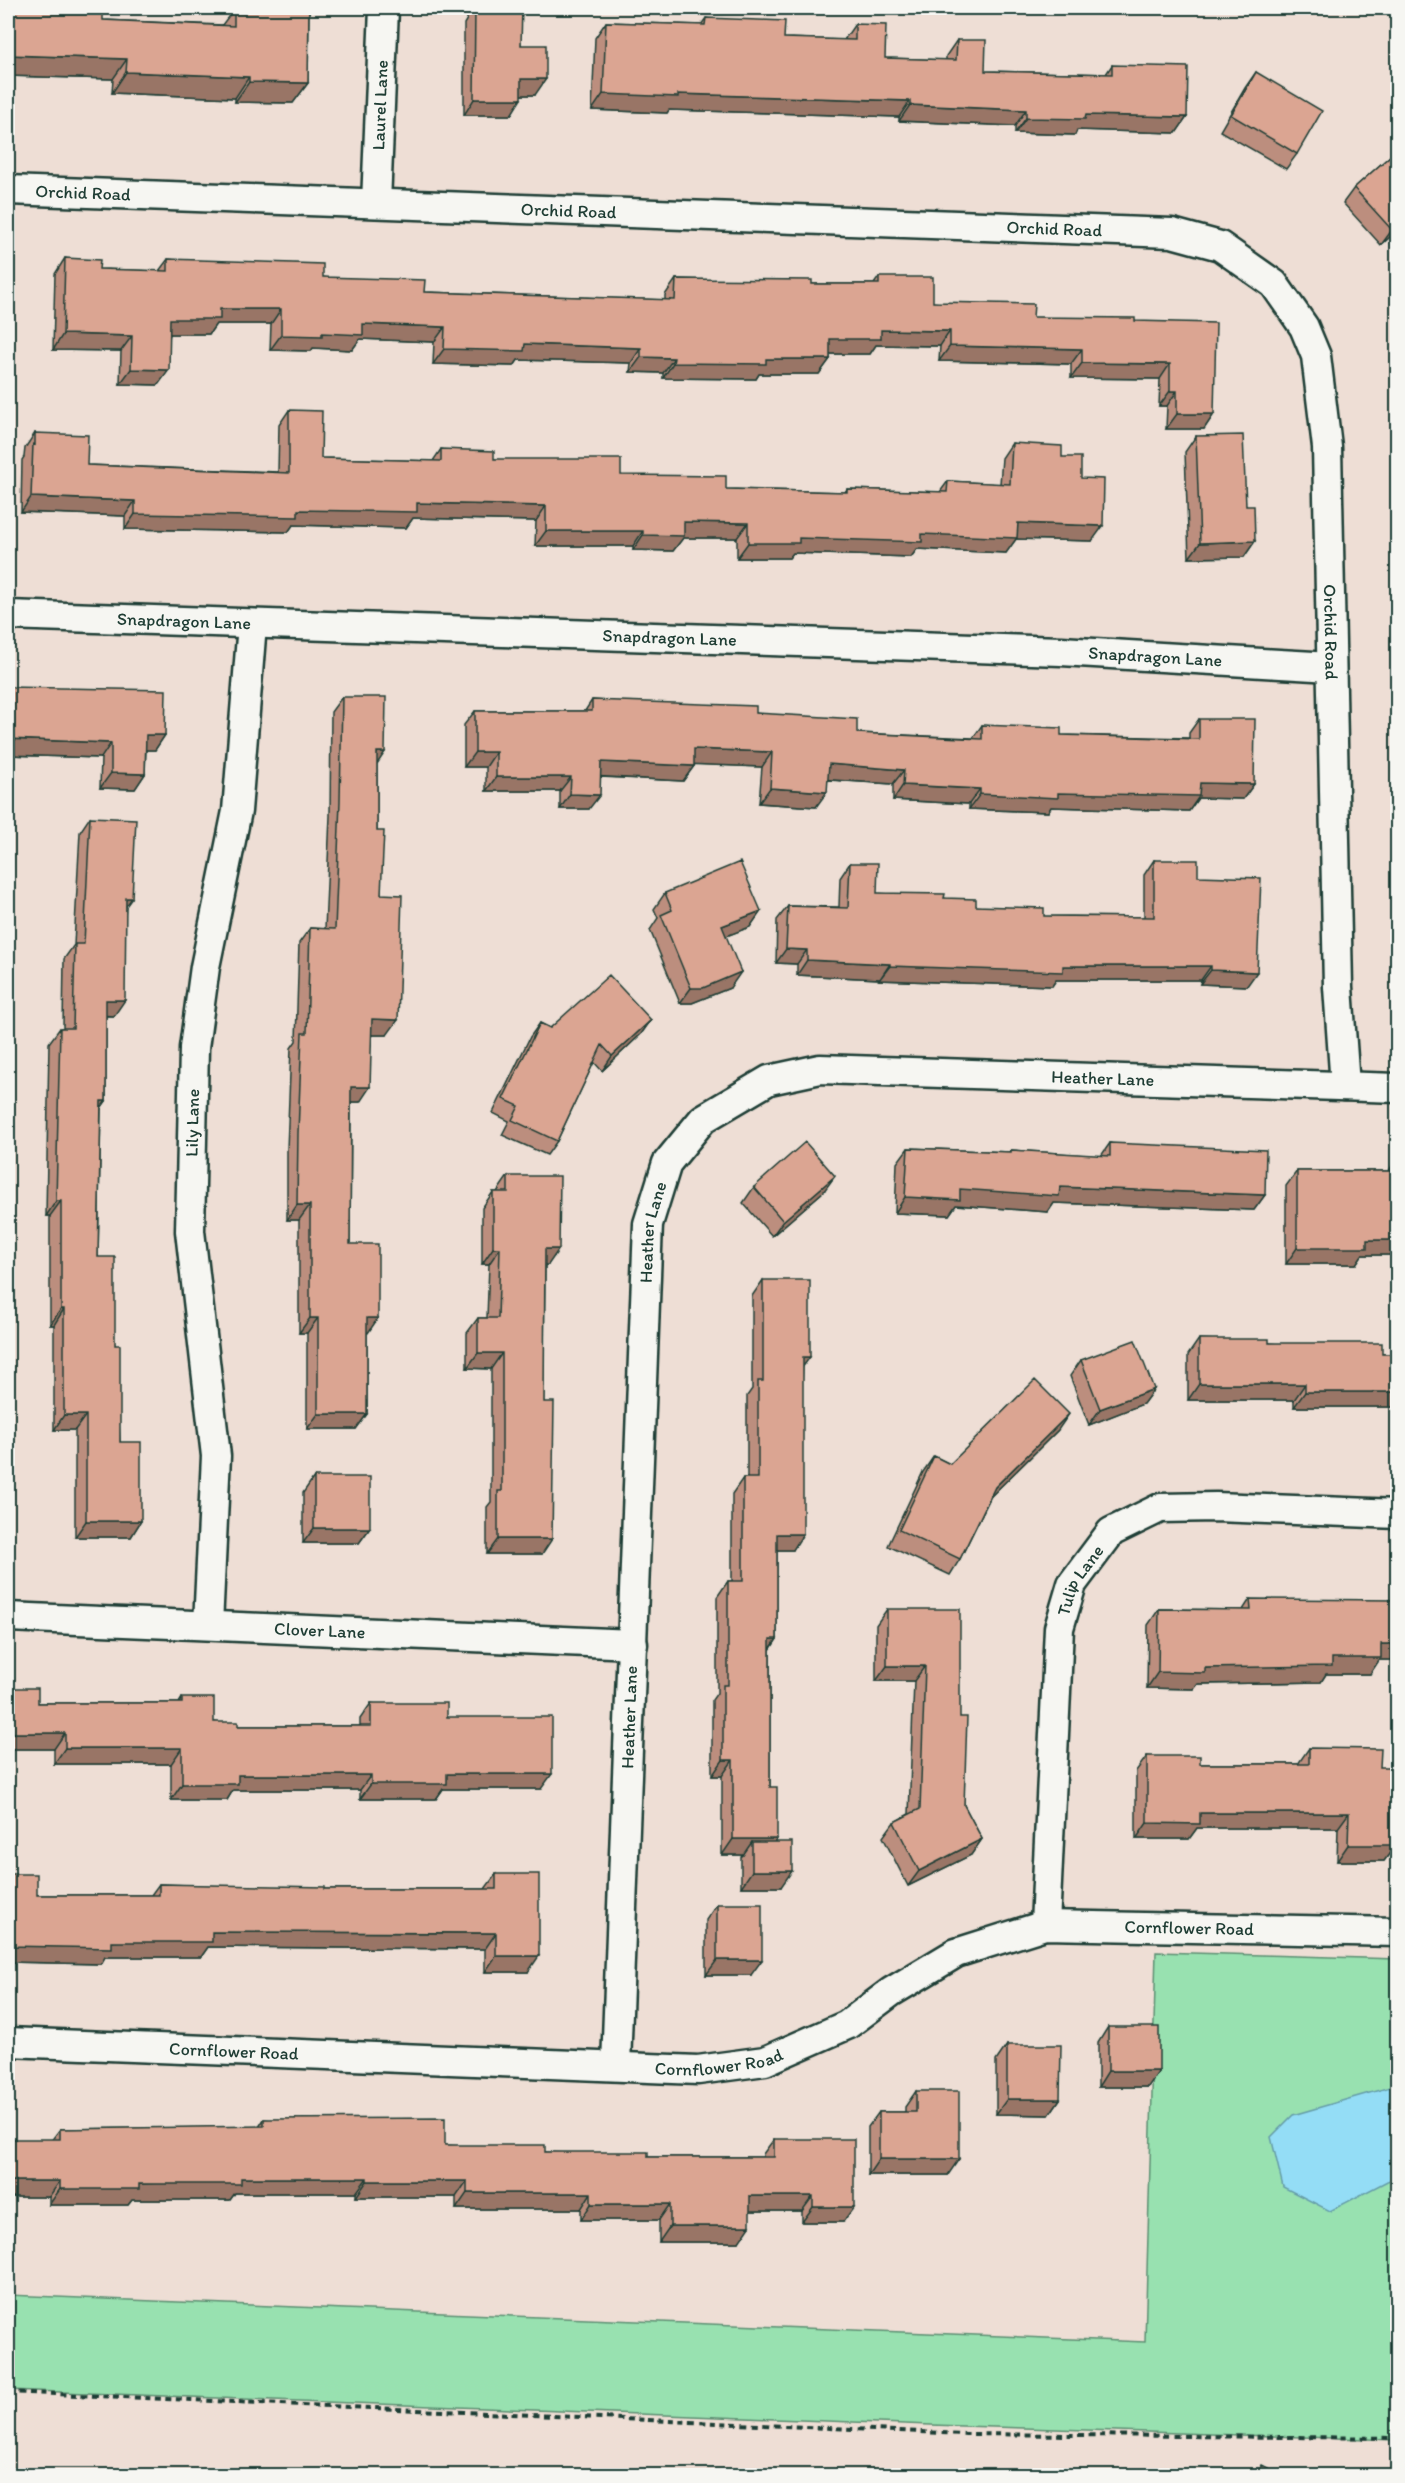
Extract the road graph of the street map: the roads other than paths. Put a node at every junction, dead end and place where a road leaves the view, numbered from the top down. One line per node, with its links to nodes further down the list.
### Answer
1 (384, 8): 3 (street, Laurel Lane)
2 (8, 190): 3 (street, Orchid Road)
3 (376, 203): 6 (street, Orchid Road)
4 (8, 615): 5 (street, Snapdragon Lane)
5 (252, 624): 6 (street, Snapdragon Lane); 11 (street, Lily Lane)
6 (1331, 667): 7 (street, Orchid Road)
7 (1345, 1086): 8 (street, Heather Lane); 12 (street, Heather Lane)
8 (1398, 1088)
9 (1398, 1514): 13 (street, Tulip Lane)
10 (8, 1617): 11 (street, Clover Lane)
11 (208, 1625): 12 (street, Clover Lane)
12 (633, 1644): 16 (street, Heather Lane)
13 (1045, 1925): 14 (street, Cornflower Road); 16 (street, Cornflower Road)
14 (1398, 1932)
15 (8, 2042): 16 (street, Cornflower Road)
16 (616, 2066)

